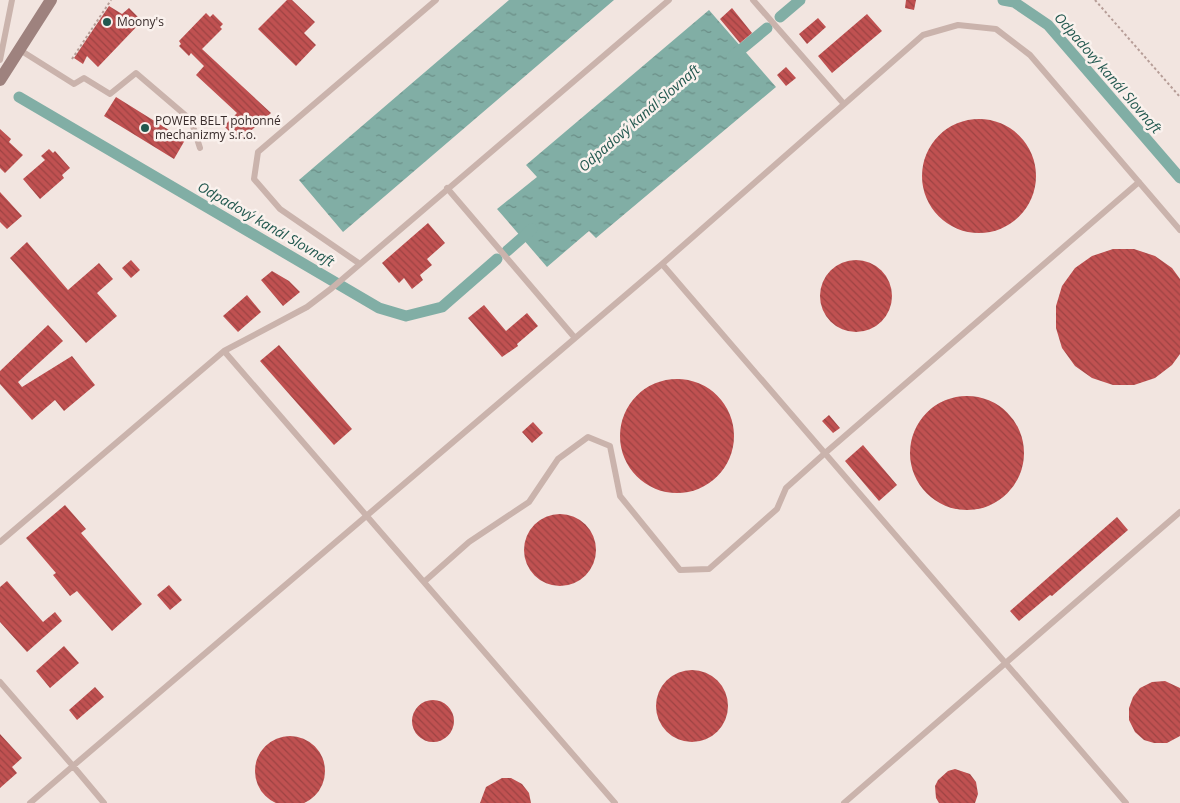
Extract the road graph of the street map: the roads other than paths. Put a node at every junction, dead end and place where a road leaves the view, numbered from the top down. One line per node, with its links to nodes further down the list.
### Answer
1 (12, 0): 7 (lane)
2 (51, 0): 6 (main road)
3 (436, 0): 14 (lane)
4 (669, 0): 12 (lane)
5 (753, 0): 9 (lane)
6 (20, 50): 8 (main road); 10 (lane)
7 (0, 60)
8 (0, 80)
9 (844, 104): 11 (lane); 15 (lane)
10 (200, 148)
11 (1139, 182): 13 (lane); 18 (lane)
12 (448, 188): 14 (lane); 16 (lane)
13 (1180, 230)
14 (360, 264): 17 (lane)
15 (662, 264): 16 (lane); 18 (lane)
16 (575, 338): 20 (lane)
17 (224, 351): 20 (lane); 21 (lane)
18 (824, 454): 22 (lane); 23 (lane)
19 (1180, 512): 23 (lane)
20 (368, 515): 22 (lane); 25 (lane)
21 (0, 542)
22 (425, 581): 28 (lane)
23 (1004, 665): 29 (lane); 30 (lane)
24 (0, 682): 25 (lane)
25 (73, 766): 26 (lane); 27 (lane)
26 (30, 803)
27 (104, 803)
28 (615, 803)
29 (844, 803)
30 (1126, 803)

